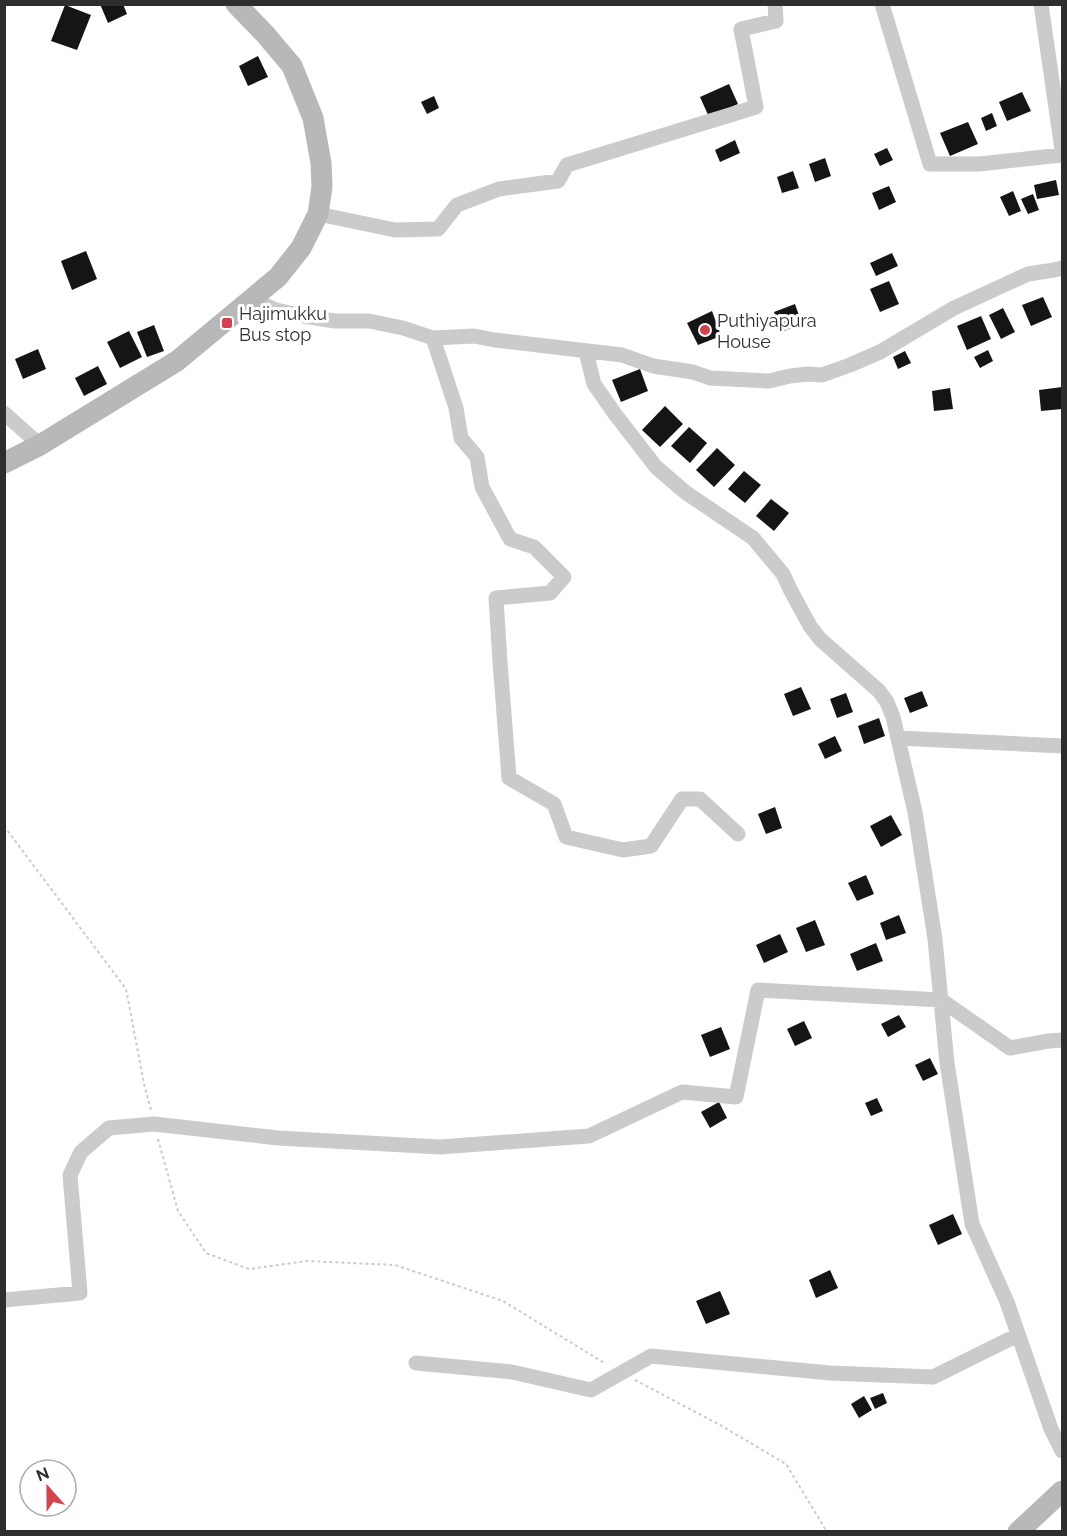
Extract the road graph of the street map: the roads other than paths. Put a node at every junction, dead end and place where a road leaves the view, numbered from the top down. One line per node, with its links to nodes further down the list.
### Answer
1 (236, 4): 7 (main road)
2 (775, 4): 7 (street)
3 (882, 4): 6 (street)
4 (1041, 4): 5 (street)
5 (1062, 150)
6 (1062, 155)
7 (318, 214): 9 (main road)
8 (1062, 268): 11 (street)
9 (252, 299): 10 (street); 13 (main road)
10 (433, 338): 11 (street); 17 (street)
11 (586, 352): 15 (street)
12 (4, 413): 13 (street)
13 (40, 445): 14 (main road)
14 (4, 463)
15 (898, 738): 16 (street); 18 (street)
16 (1062, 746)
17 (738, 834)
18 (941, 1000): 19 (street); 20 (street); 21 (street)
19 (1062, 1040)
20 (4, 1300)
21 (1018, 1335): 22 (street); 23 (street)
22 (416, 1362)
23 (1062, 1451)
24 (1062, 1491): 25 (main road)
25 (1018, 1532)

